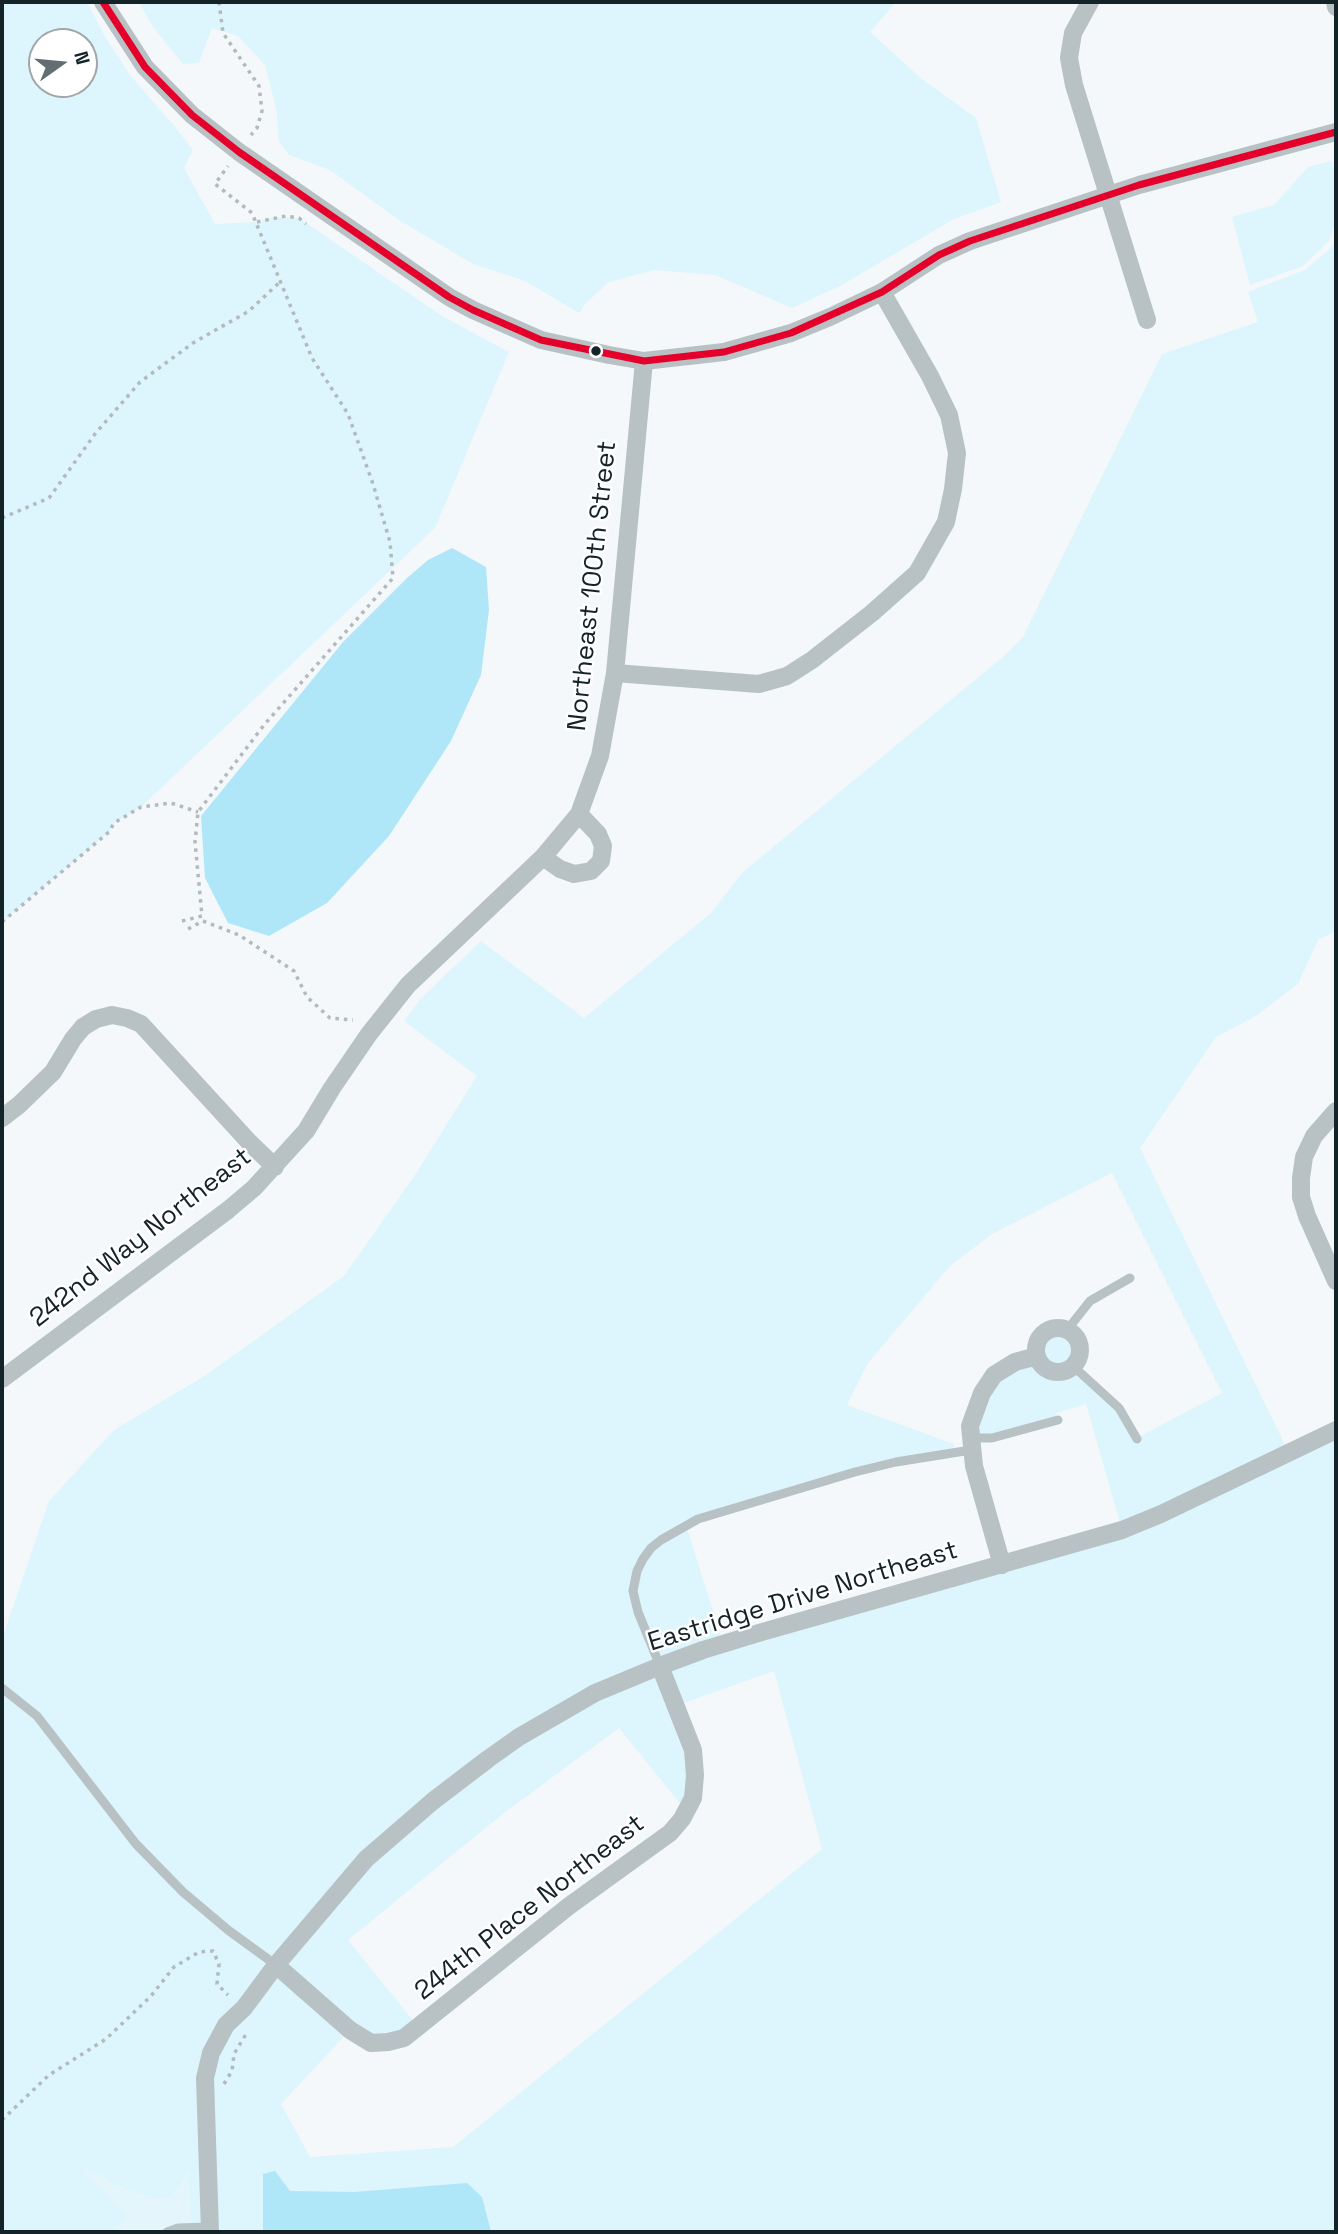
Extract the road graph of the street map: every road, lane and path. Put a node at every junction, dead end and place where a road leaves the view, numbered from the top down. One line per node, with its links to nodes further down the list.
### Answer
1 (103, 2): 15 (street)
2 (219, 2): 7 (path)
3 (1090, 2): 9 (street)
4 (1335, 2): 5 (street)
5 (1336, 7)
6 (1336, 132): 9 (street)
7 (251, 135)
8 (229, 165): 10 (path)
9 (1108, 195): 13 (street); 14 (street)
10 (257, 222): 11 (path); 12 (path)
11 (306, 224)
12 (281, 281): 16 (path); 18 (path)
13 (882, 292): 15 (street); 17 (street)
14 (1147, 320)
15 (644, 361): 17 (street, Northeast 100th Street)
16 (2, 518)
17 (615, 673): 19 (street, Northeast 100th Street)
18 (198, 812): 21 (path); 22 (path)
19 (579, 814): 20 (street, 242nd Way Northeast); 20 (street)
20 (543, 857): 27 (street, 242nd Way Northeast)
21 (181, 921)
22 (2, 922)
23 (188, 929): 24 (path)
24 (353, 1020)
25 (1336, 1111): 29 (street)
26 (2, 1118): 27 (street)
27 (275, 1167): 33 (street, 242nd Way Northeast)
28 (1130, 1278): 30 (lane)
29 (1336, 1279)
30 (1067, 1330): 31 (street); 32 (street)
31 (1037, 1356): 32 (street); 37 (street)
32 (1073, 1366): 36 (lane)
33 (2, 1379)
34 (1058, 1420): 37 (lane)
35 (1336, 1430): 38 (street, Eastridge Drive Northeast)
36 (1137, 1439)
37 (971, 1444): 38 (street); 39 (lane)
38 (1002, 1565): 39 (street, Eastridge Drive Northeast)
39 (660, 1666): 41 (street, Eastridge Drive Northeast); 41 (street, 244th Place Northeast)
40 (2, 1688): 41 (lane)
41 (276, 1965): 46 (street, Eastridge Drive Northeast)
42 (228, 1996): 45 (path)
43 (246, 2034): 44 (path)
44 (221, 2091)
45 (2, 2120)
46 (210, 2230): 47 (lane)
47 (167, 2232)

